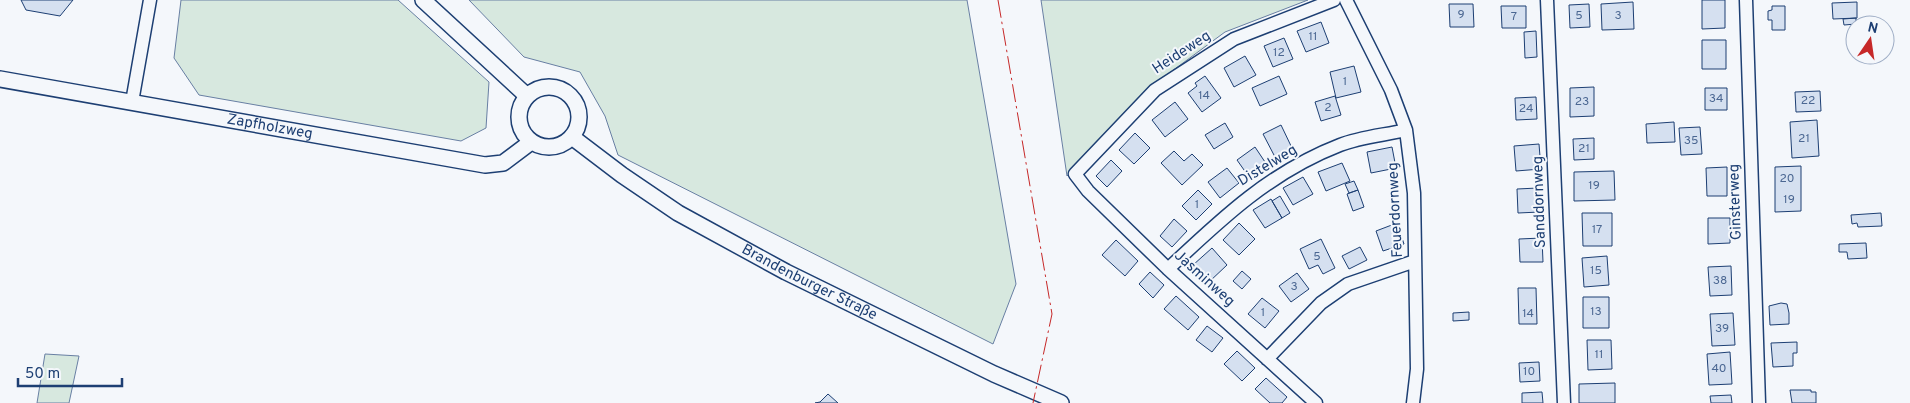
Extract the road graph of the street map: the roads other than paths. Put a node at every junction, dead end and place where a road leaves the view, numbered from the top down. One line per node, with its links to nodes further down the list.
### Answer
1 (150, 0): 9 (street)
2 (423, 0): 8 (street)
3 (1334, 0): 13 (street, Heideweg)
4 (1346, 0): 10 (street, Feuerdornweg)
5 (1547, 0): 20 (street, Sanddornweg)
6 (1746, 0): 21 (street, Ginsterweg)
7 (0, 79): 9 (street, Zapfholzweg)
8 (527, 96): 11 (street); 12 (street)
9 (132, 102): 12 (street, Zapfholzweg)
10 (1406, 130): 14 (street, Feuerdornweg); 15 (street, Distelweg)
11 (572, 137): 12 (street); 17 (street, Brandenburger Straße)
12 (532, 142)
13 (1075, 174): 15 (street, Jasminweg)
14 (1414, 261): 16 (street); 19 (street, Feuerdornweg)
15 (1168, 269): 16 (street, Jasminweg)
16 (1267, 358): 18 (street, Jasminweg)
17 (1061, 403)
18 (1316, 403)
19 (1412, 403)
20 (1564, 403)
21 (1759, 403)

